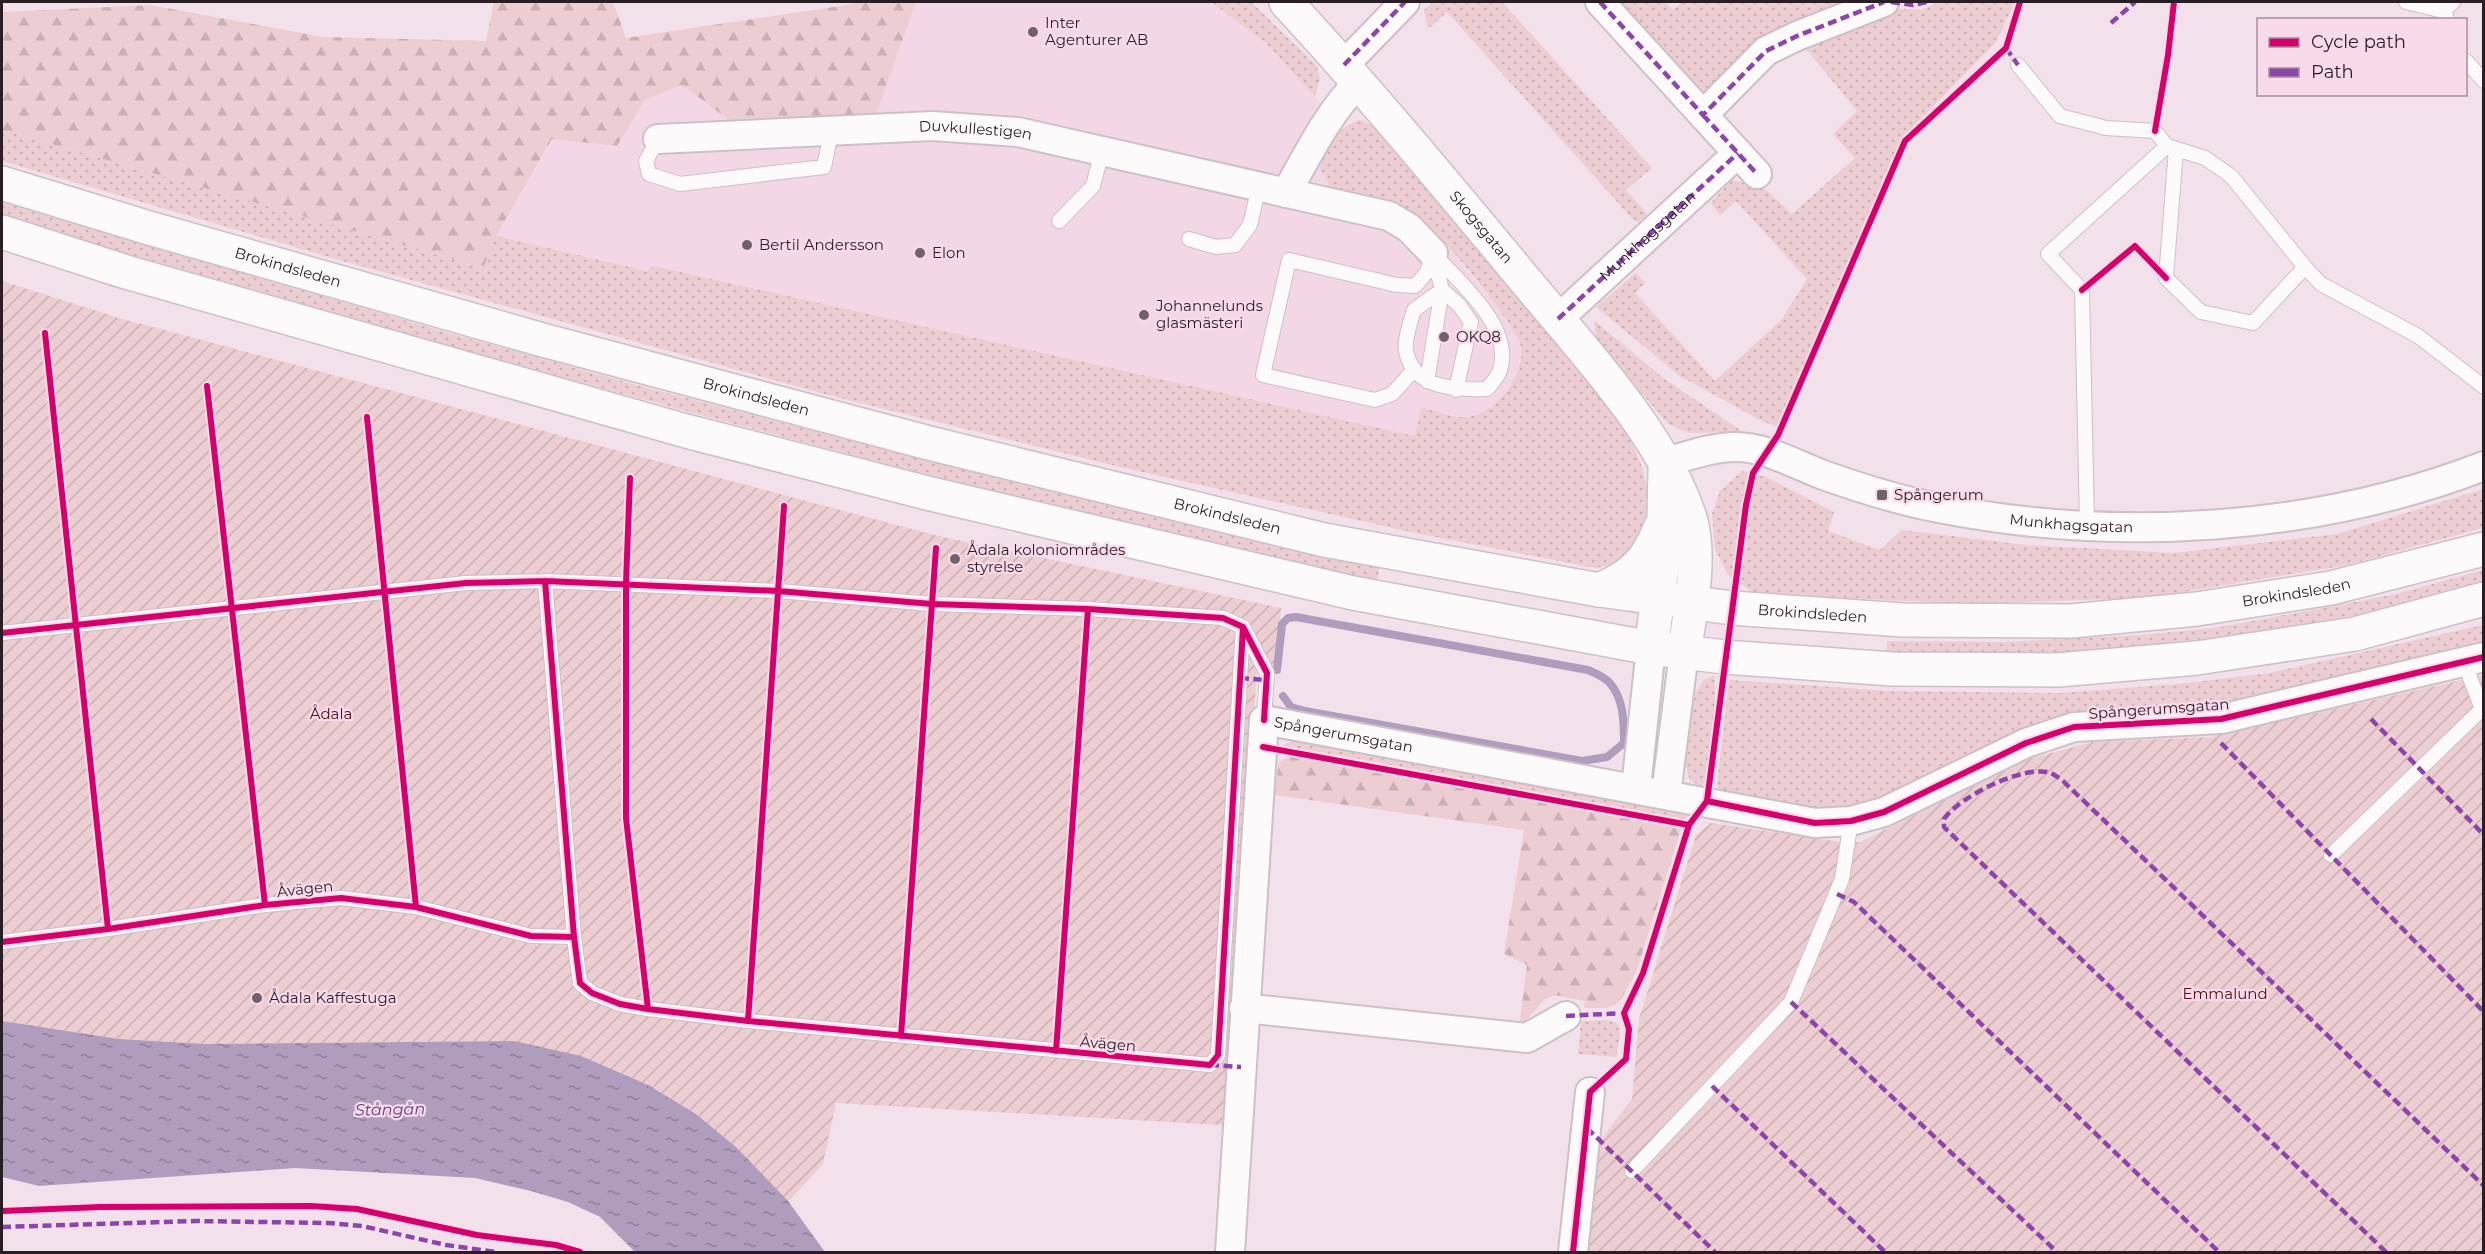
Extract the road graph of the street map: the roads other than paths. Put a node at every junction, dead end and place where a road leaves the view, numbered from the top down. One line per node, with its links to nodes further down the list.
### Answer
1 (1286, 2): 10 (main road, Skogsgatan)
2 (1405, 2): 10 (street)
3 (1600, 2): 12 (street, Munkhagsgatan)
4 (1884, 2): 12 (street)
5 (2406, 2): 7 (lane)
6 (2454, 2): 7 (lane)
7 (2445, 15)
8 (2467, 62): 11 (lane)
9 (2018, 65): 15 (lane)
10 (1352, 74): 18 (street); 25 (main road, Skogsgatan)
11 (2484, 81)
12 (1703, 116): 25 (street, Munkhagsgatan)
13 (831, 133): 14 (street, Duvkullestigen); 14 (lane); 16 (street, Duvkullestigen)
14 (658, 139)
15 (2171, 147): 23 (lane); 23 (lane); 33 (lane)
16 (1102, 151): 18 (street, Duvkullestigen); 19 (lane)
17 (2, 183): 36 (main road, Brokindsleden)
18 (1273, 190): 21 (lane); 22 (street, Duvkullestigen)
19 (1059, 221)
20 (2, 232): 42 (main road)
21 (1189, 239)
22 (1433, 253): 24 (lane); 26 (lane); 29 (lane)
23 (2305, 267): 28 (lane)
24 (1442, 290): 26 (lane); 27 (lane); 29 (lane)
25 (1558, 319): 30 (main road, Skogsgatan)
26 (1413, 371): 27 (lane)
27 (1426, 381): 29 (lane)
28 (2484, 387)
29 (1456, 390)
30 (1665, 462): 32 (main road); 33 (street, Munkhagsgatan); 39 (main road, Skogsgatan)
31 (2484, 466): 33 (street, Munkhagsgatan)
32 (1663, 521): 36 (main road); 37 (main road)
33 (2087, 525)
34 (2484, 549): 39 (main road, Brokindsleden)
35 (545, 581): 40 (lane); 41 (lane); 51 (lane, Åvägen)
36 (1599, 590): 37 (main road, Brokindsleden)
37 (1658, 598): 39 (main road, Brokindsleden); 42 (main road)
38 (2484, 599): 43 (main road)
39 (1691, 603): 43 (main road, Skogsgatan)
40 (1243, 627): 46 (lane); 51 (lane, Åvägen)
41 (2, 633)
42 (1652, 648): 43 (main road); 47 (street)
43 (1684, 653): 48 (street)
44 (2475, 660): 45 (lane); 49 (street, Spångerumsgatan)
45 (2483, 708): 50 (lane)
46 (1264, 720): 47 (street, Spångerumsgatan); 53 (street, Spångerumsgatan)
47 (1636, 789): 48 (street, Spångerumsgatan)
48 (1666, 794): 49 (street, Spångerumsgatan)
49 (1851, 821): 56 (lane)
50 (2331, 855)
51 (573, 937): 52 (lane, Åvägen)
52 (2, 942)
53 (1244, 1008): 54 (street); 57 (street, Spångerumsgatan)
54 (1566, 1016)
55 (1590, 1092): 58 (street)
56 (1632, 1172)
57 (1230, 1252)
58 (1573, 1252)

